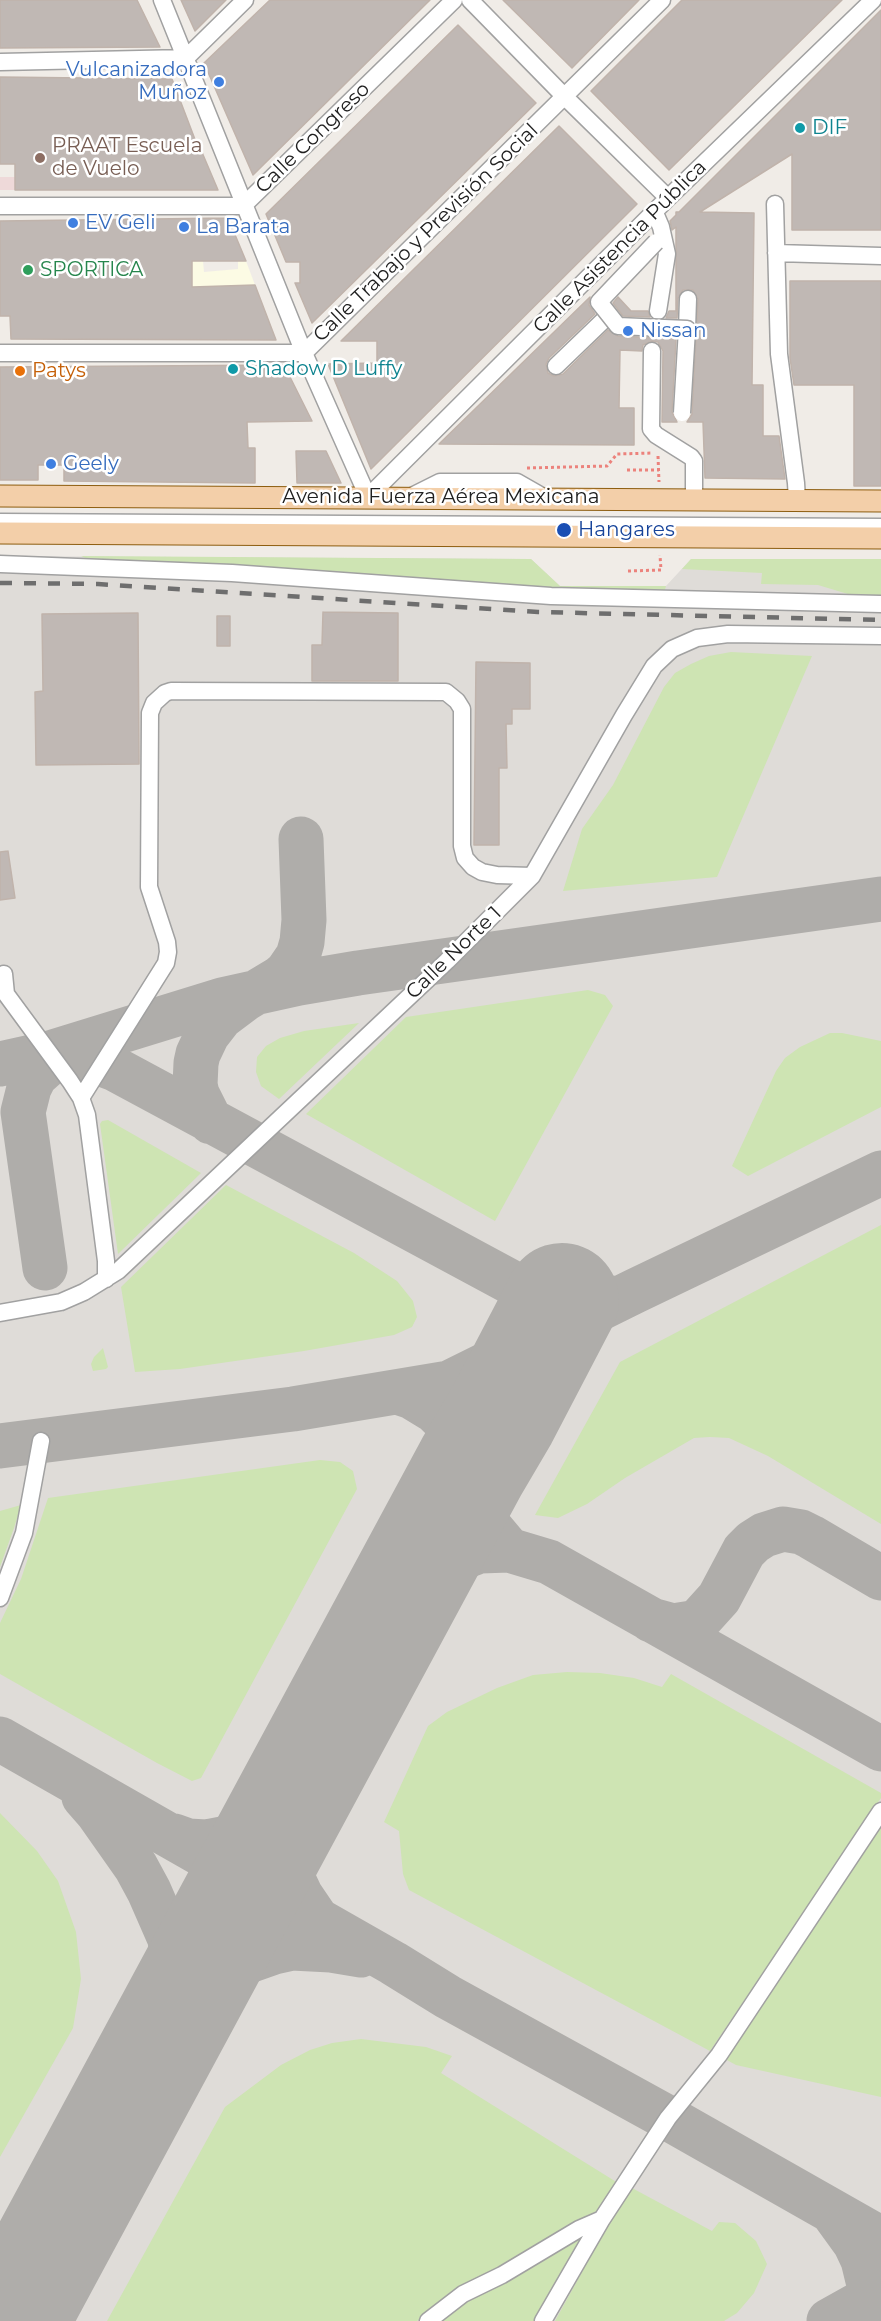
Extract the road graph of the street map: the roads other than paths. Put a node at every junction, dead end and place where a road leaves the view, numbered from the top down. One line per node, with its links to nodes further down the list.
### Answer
1 (162, 0): 7 (street)
2 (245, 0): 7 (street)
3 (454, 0): 13 (street, Calle Congreso)
4 (470, 0): 9 (street)
5 (662, 0): 9 (street, Calle Trabajo y Previsión Social)
6 (873, 0): 10 (street, Calle Asistencia Pública)
7 (186, 58): 8 (street); 13 (street)
8 (0, 62)
9 (565, 97): 10 (street); 24 (street, Calle Trabajo y Previsión Social)
10 (668, 198): 14 (street, Calle Asistencia Pública)
11 (775, 204): 16 (street)
12 (0, 206): 13 (street, Calle Congreso)
13 (243, 206): 24 (street)
14 (655, 213): 15 (street); 28 (street, Calle Asistencia Pública)
15 (659, 238): 19 (street); 20 (street, bridge)
16 (776, 253): 17 (street); 30 (street)
17 (881, 256)
18 (688, 299): 21 (street)
19 (658, 311)
20 (608, 316): 21 (street, bridge); 25 (street)
21 (687, 329): 26 (street, bridge)
22 (652, 351): 29 (street)
23 (0, 352): 24 (street, Calle Trabajo y Previsión Social)
24 (304, 353): 28 (street)
25 (556, 366)
26 (682, 413)
27 (0, 496): 28 (main road, Avenida Fuerza Aérea Mexicana)
28 (368, 497): 29 (main road, Avenida Fuerza Aérea Mexicana)
29 (694, 499): 30 (main road, Avenida Fuerza Aérea Mexicana)
30 (797, 500): 31 (main road, Avenida Fuerza Aérea Mexicana)
31 (881, 501)
32 (0, 506): 33 (street)
33 (881, 510)
34 (0, 522): 35 (street)
35 (881, 527)
36 (0, 533): 37 (main road, Avenida Fuerza Aérea Mexicana)
37 (881, 538)
38 (0, 564): 39 (street)
39 (881, 604)
40 (881, 636): 41 (street, Calle Norte 1)
41 (532, 876): 44 (street); 45 (street, Calle Norte 1)
42 (4, 974): 43 (street)
43 (3, 994): 44 (street)
44 (81, 1098): 45 (street)
45 (106, 1280): 46 (street, Calle Norte 1)
46 (0, 1313)
47 (41, 1441): 48 (street)
48 (0, 1598)
49 (881, 1811): 50 (street)
50 (602, 2219): 51 (street); 52 (street)
51 (428, 2321)
52 (543, 2321)

